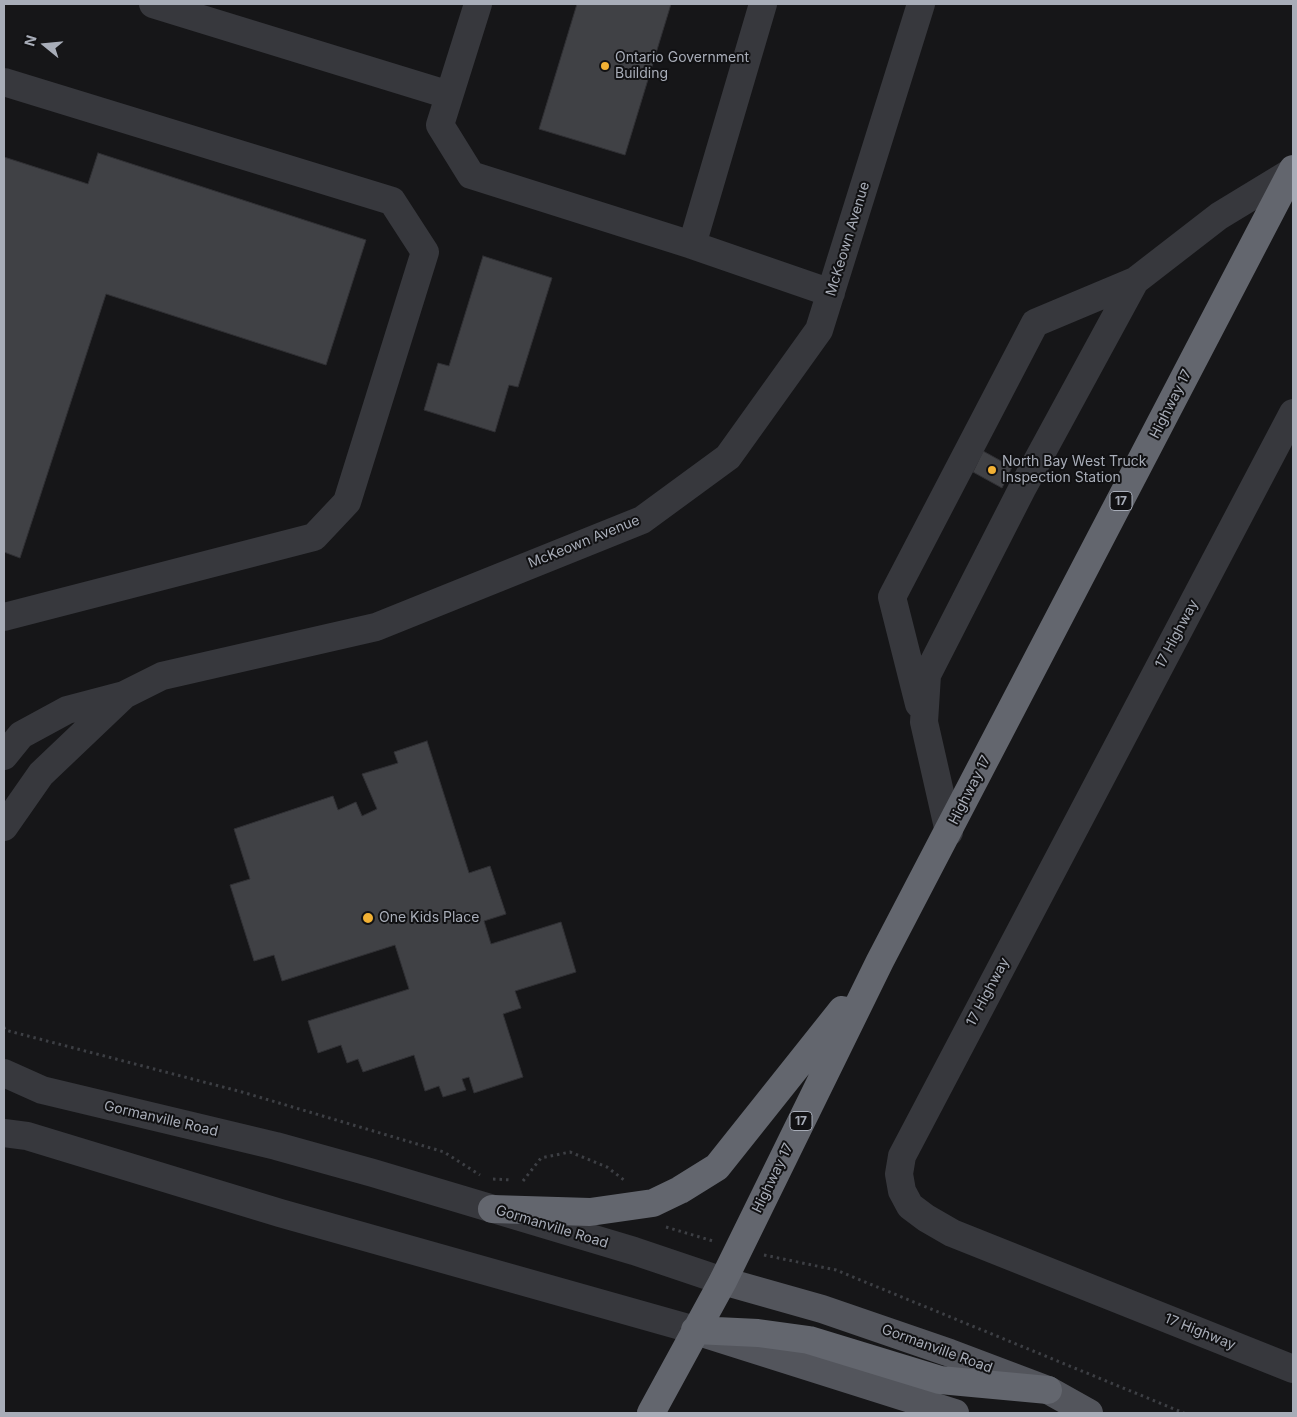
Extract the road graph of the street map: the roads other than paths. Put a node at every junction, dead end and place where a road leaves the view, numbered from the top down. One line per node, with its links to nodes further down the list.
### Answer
1 (153, 4): 6 (street)
2 (478, 4): 6 (street)
3 (763, 4): 8 (street)
4 (921, 4): 10 (street, McKeown Avenue)
5 (4, 82): 12 (street)
6 (450, 95): 8 (street)
7 (1293, 170): 9 (street); 17 (highway, Highway 17 / 17)
8 (692, 244): 10 (street)
9 (1135, 281): 14 (street); 14 (street)
10 (831, 293): 13 (street, McKeown Avenue)
11 (1293, 412): 24 (street, 17 Highway)
12 (4, 617)
13 (124, 695): 15 (street, McKeown Avenue); 16 (street, McKeown Avenue)
14 (924, 722): 17 (street)
15 (4, 756)
16 (4, 828)
17 (949, 832): 18 (highway, Highway 17 / 17)
18 (880, 961): 21 (highway); 22 (highway, Highway 17 / 17)
19 (4, 1073): 21 (street, Gormanville Road)
20 (4, 1134): 23 (street)
21 (492, 1209): 22 (street, Gormanville Road)
22 (722, 1281): 23 (highway, Highway 17 / 17); 25 (main road, Gormanville Road)
23 (695, 1330): 25 (highway); 26 (highway, Highway 17 / 17); 27 (main road)
24 (1293, 1369)
25 (1048, 1390): 28 (main road, Gormanville Road)
26 (651, 1413)
27 (955, 1413)
28 (1089, 1413)

